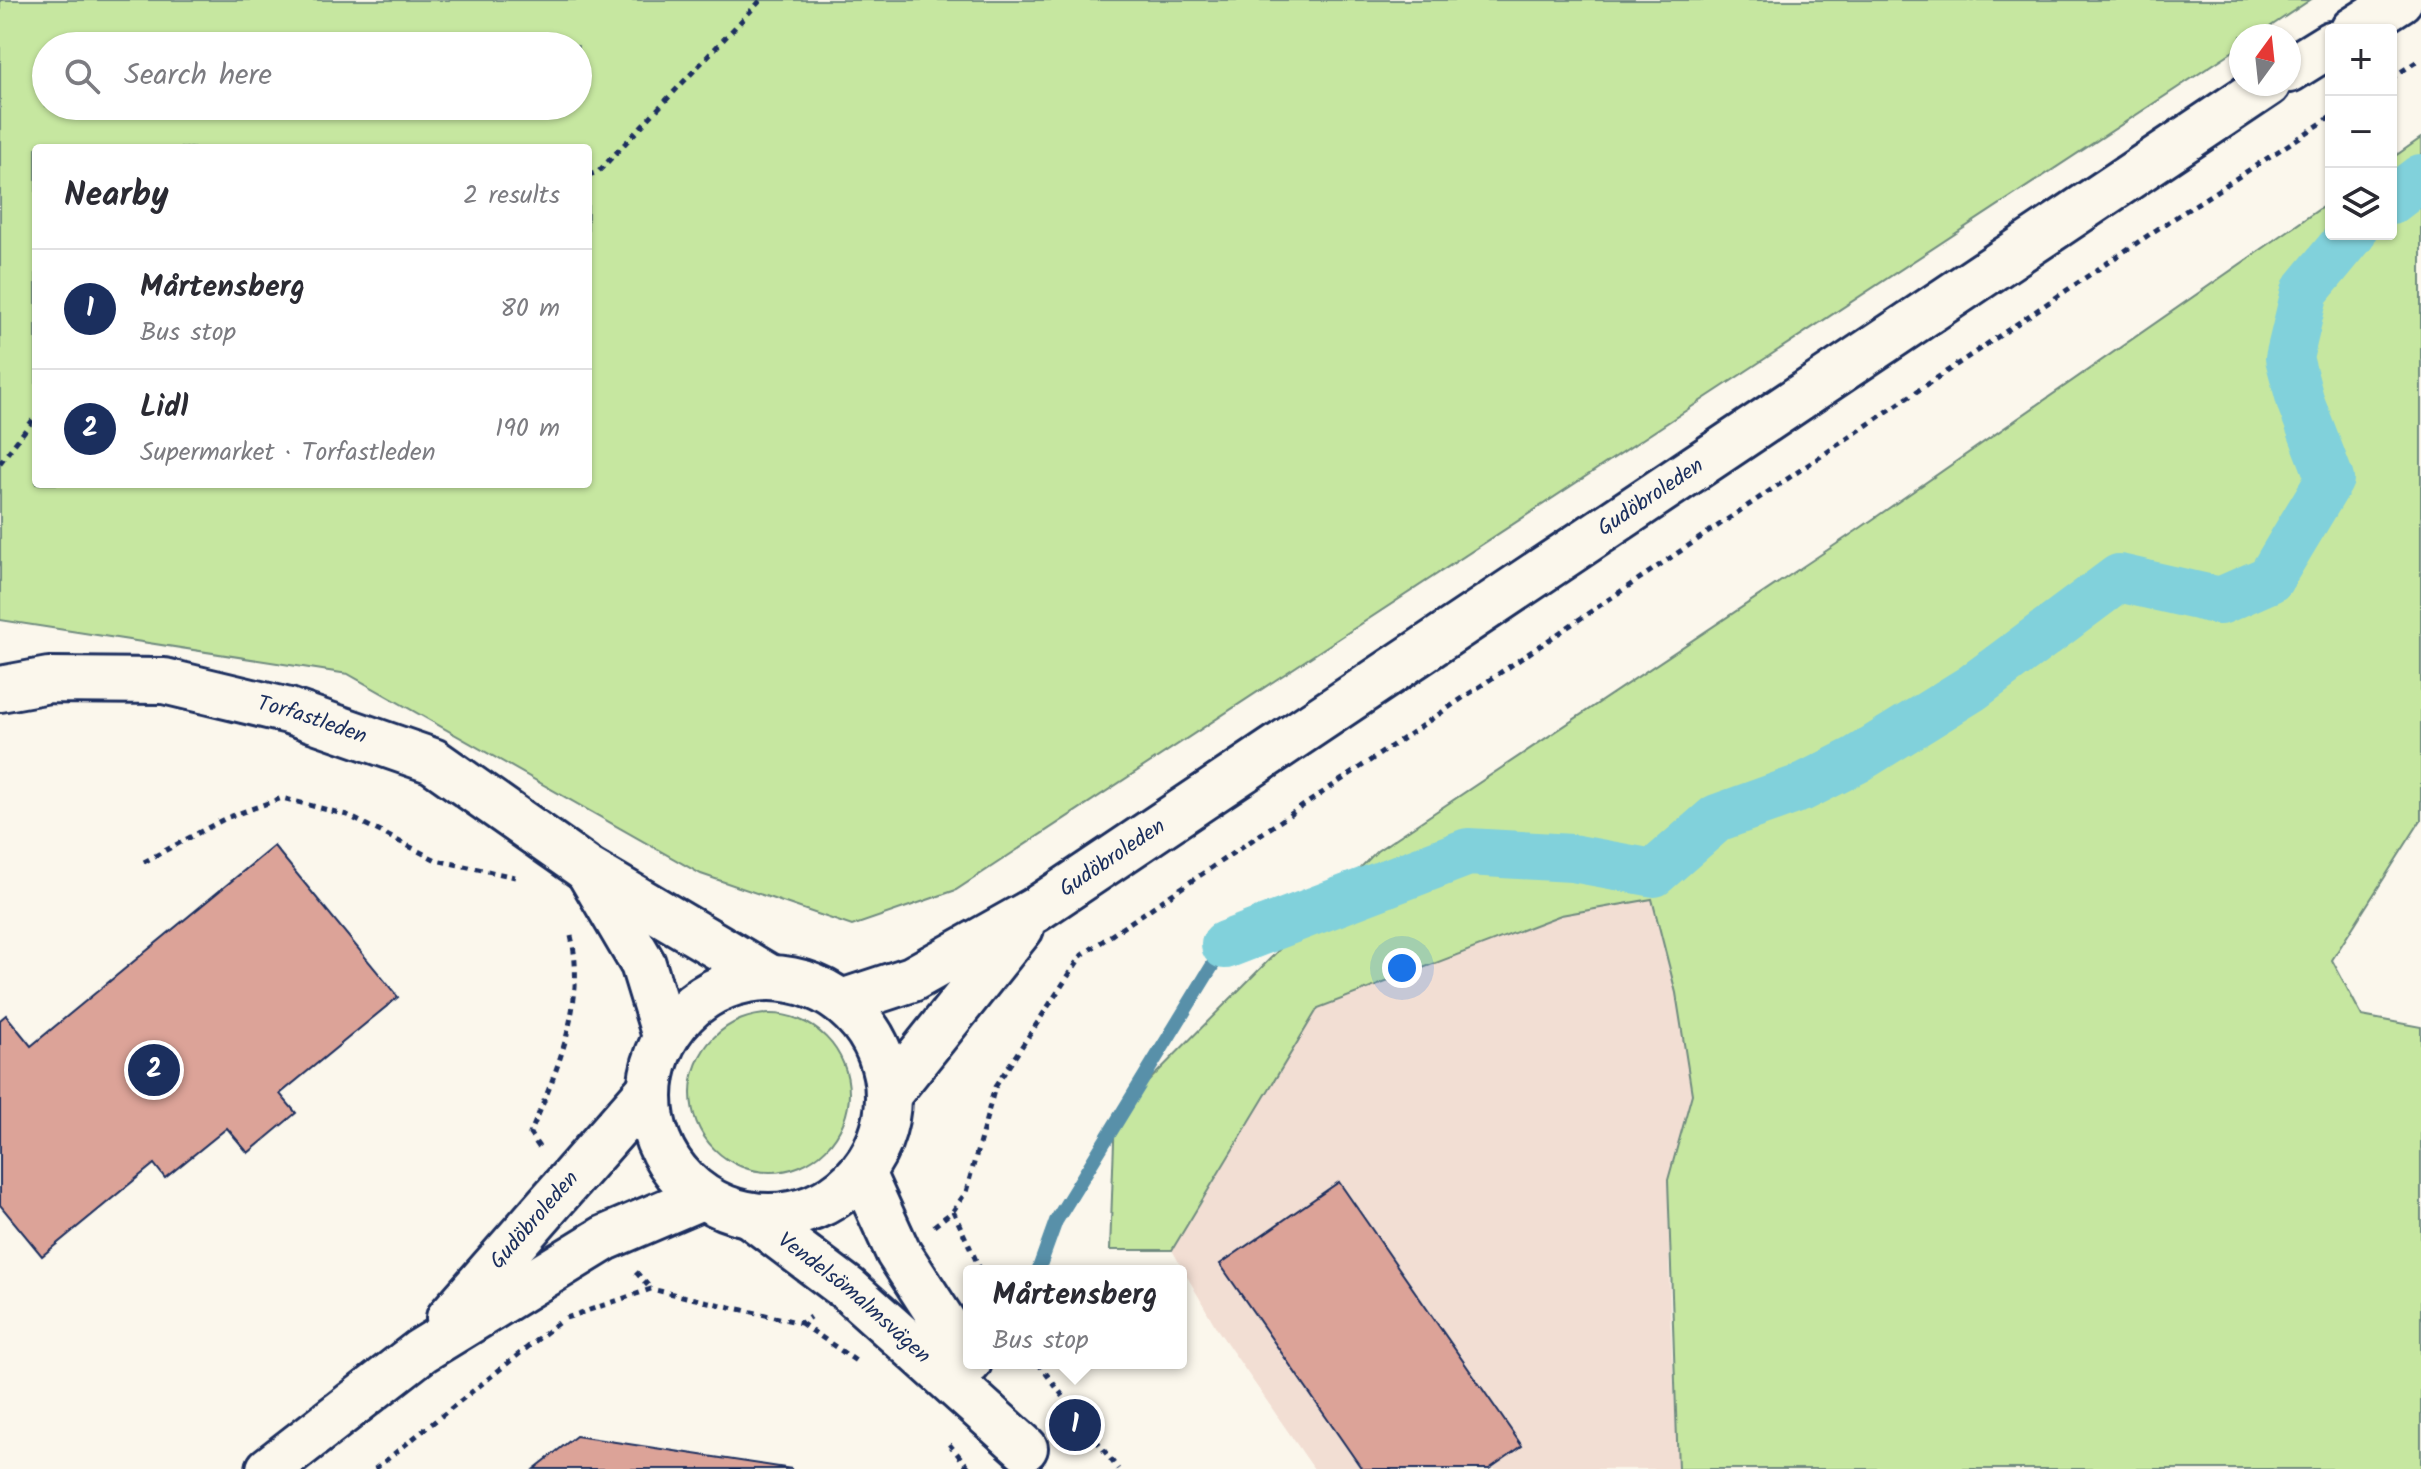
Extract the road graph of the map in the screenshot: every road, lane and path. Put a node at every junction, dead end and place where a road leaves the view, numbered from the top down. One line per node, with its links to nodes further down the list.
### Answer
1 (761, 0): 10 (path)
2 (2400, 0): 3 (main road)
3 (2362, 24)
4 (2325, 48): 6 (main road)
5 (2421, 59): 7 (path)
6 (2301, 63)
7 (2397, 74)
8 (2250, 96): 17 (main road, Gudöbroleden)
9 (2325, 121): 27 (path)
10 (592, 174)
11 (32, 421): 12 (path)
12 (0, 463)
13 (0, 689): 15 (main road, Torfastleden)
14 (144, 862): 16 (path)
15 (588, 870): 19 (main road, Torfastleden); 21 (main road, Torfastleden)
16 (520, 878)
17 (1035, 910): 20 (main road, Gudöbroleden); 23 (main road, Gudöbroleden)
18 (569, 928): 25 (path)
19 (769, 977): 20 (main road); 21 (main road)
20 (842, 1002): 23 (main road)
21 (665, 1036): 22 (main road)
22 (648, 1091): 25 (main road, Gudöbroleden); 26 (main road)
23 (888, 1095): 24 (main road)
24 (862, 1173): 28 (main road); 30 (main road, Vendelsömalmsvägen)
25 (566, 1187): 34 (main road, Gudöbroleden)
26 (701, 1197): 28 (main road); 29 (main road, Gudöbroleden)
27 (953, 1211): 30 (path); 31 (path)
28 (751, 1216): 33 (main road, Vendelsömalmsvägen)
29 (605, 1238): 32 (path); 34 (main road, Gudöbroleden)
30 (898, 1252): 35 (main road, Vendelsömalmsvägen)
31 (978, 1265)
32 (651, 1289): 33 (path); 40 (path)
33 (848, 1289): 38 (main road, Vendelsömalmsvägen)
34 (421, 1351): 39 (main road, Gudöbroleden)
35 (963, 1353)
36 (974, 1369): 38 (main road, Vendelsömalmsvägen)
37 (1043, 1369): 41 (path)
38 (1033, 1458)
39 (269, 1469)
40 (375, 1469)
41 (1118, 1469)

